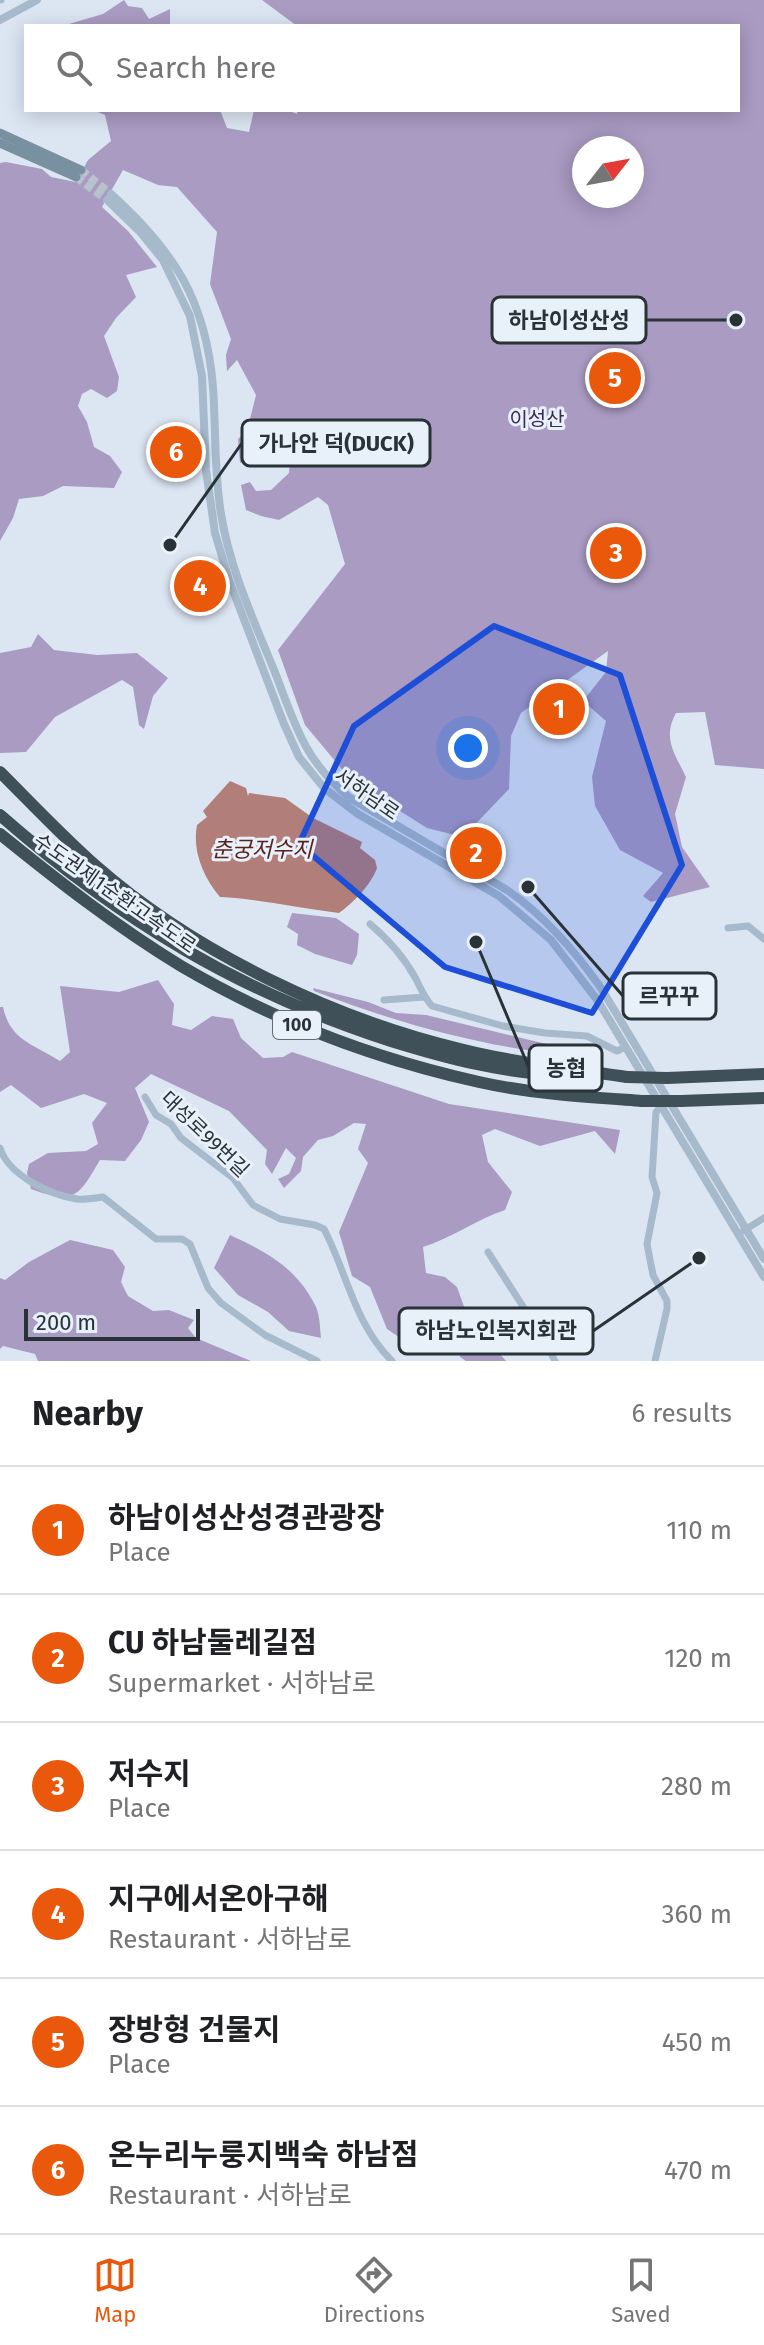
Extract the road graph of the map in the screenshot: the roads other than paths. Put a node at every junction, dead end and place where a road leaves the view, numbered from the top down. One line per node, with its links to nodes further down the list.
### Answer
1 (37, 0): 2 (street)
2 (0, 20)
3 (0, 133): 4 (main road)
4 (0, 143)
5 (0, 772): 15 (highway, 수도권제1순환고속도로 / 100)
6 (0, 815): 15 (highway, 수도권제1순환고속도로 / 100)
7 (0, 834): 18 (highway, 수도권제1순환고속도로 / 100, bridge)
8 (370, 924): 11 (street)
9 (728, 928): 10 (street)
10 (764, 939)
11 (424, 997): 12 (street); 13 (street)
12 (384, 1000)
13 (625, 1047): 16 (street, 서하남로); 19 (street, 서하남로)
14 (760, 1074): 16 (highway, 수도권제1순환고속도로 / 100)
15 (627, 1077): 16 (highway, 수도권제1순환고속도로 / 100, bridge)
16 (664, 1084): 22 (street, 서하남로)
17 (145, 1097): 27 (street, 대성로99번길)
18 (761, 1099)
19 (661, 1106): 22 (street, 서하남로); 29 (street)
20 (0, 1148): 26 (street)
21 (764, 1218): 22 (street)
22 (742, 1232): 24 (street, 서하남로); 25 (street, 서하남로)
23 (488, 1252): 28 (street)
24 (764, 1259)
25 (764, 1277)
26 (317, 1361)
27 (392, 1361)
28 (555, 1361)
29 (655, 1361)

